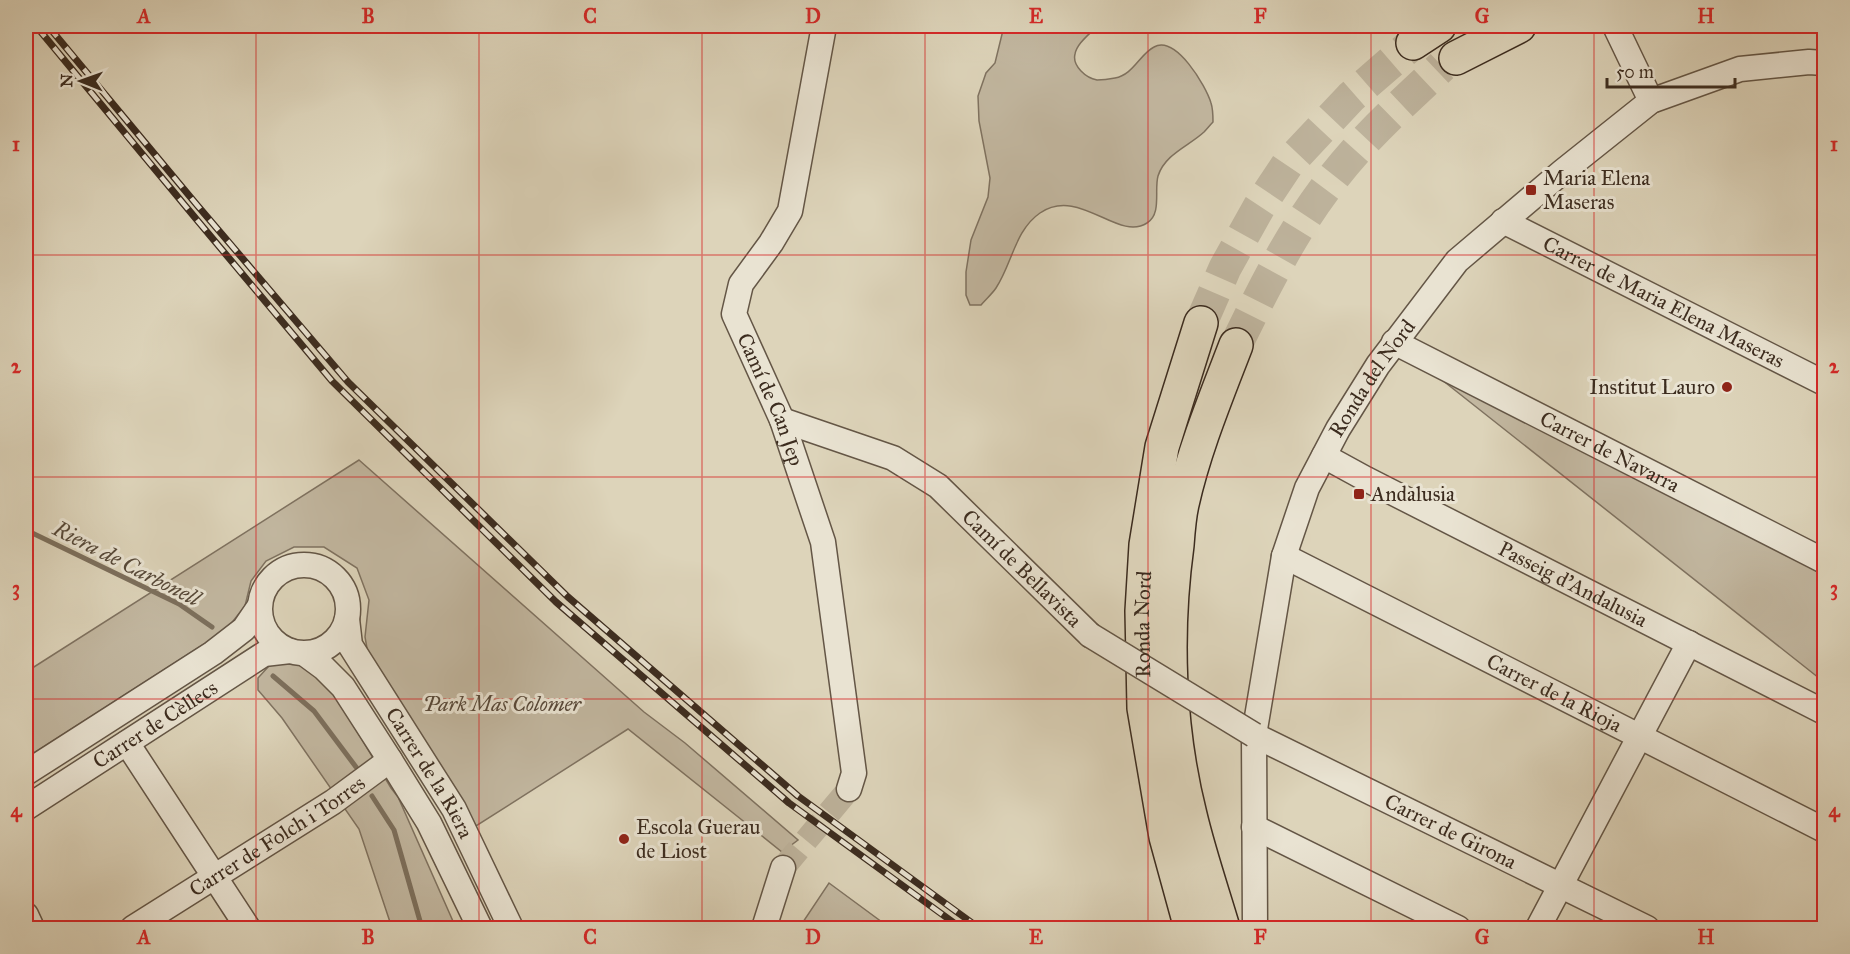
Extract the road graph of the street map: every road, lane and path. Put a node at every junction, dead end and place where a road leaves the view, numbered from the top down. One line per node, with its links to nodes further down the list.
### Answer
1 (824, 26): 12 (street, Camí de Can Jep)
2 (1496, 26): 3 (highway)
3 (1519, 26)
4 (1618, 34): 6 (street)
5 (1824, 63): 6 (street, Ronda del Nord)
6 (1651, 101): 7 (street, Ronda del Nord)
7 (1503, 221): 9 (street, Ronda del Nord); 11 (street, Carrer de Maria Elena Maseras)
8 (1201, 323): 40 (highway, Ronda Nord)
9 (1395, 342): 13 (street, Ronda del Nord); 15 (street, Carrer de Navarra)
10 (1236, 345): 41 (highway, Ronda Nord)
11 (1824, 383)
12 (782, 420): 21 (street, Camí de Bellavista, bridge); 26 (street, Camí de Can Jep)
13 (1324, 456): 14 (street, Ronda del Nord); 18 (street, Passeig d'Andalusia)
14 (1284, 556): 21 (street, Ronda del Nord); 22 (street, Carrer de la Rioja)
15 (1824, 561)
16 (259, 607): 17 (street); 19 (street); 25 (street, Carrer de Cèllecs)
17 (347, 619): 19 (street); 38 (street, Carrer de la Riera)
18 (1689, 643): 20 (street, Passeig d'Andalusia); 22 (street)
19 (297, 652): 23 (street, Carrer de Cèllecs); 24 (street, Carrer de la Riera)
20 (1824, 712)
21 (1254, 735): 28 (street, Ronda del Nord); 32 (street, Carrer de Girona)
22 (1639, 736): 29 (street, Carrer de la Rioja); 32 (street)
23 (127, 743): 27 (street, Carrer de Cèllecs); 31 (street)
24 (390, 760): 31 (street, Carrer de Folch i Torres); 37 (street, Carrer de la Riera)
25 (26, 773)
26 (849, 789)
27 (26, 808)
28 (1254, 827): 42 (street, Ronda del Nord); 43 (street)
29 (1824, 830)
30 (783, 868): 39 (street)
31 (214, 877): 35 (street, Carrer de Folch i Torres); 36 (street)
32 (1561, 886): 44 (street); 45 (street, Carrer de Girona)
33 (26, 915): 34 (street)
34 (32, 928)
35 (133, 928)
36 (248, 928)
37 (480, 928)
38 (511, 928)
39 (764, 928)
40 (1191, 928)
41 (1223, 928)
42 (1256, 928)
43 (1458, 928)
44 (1538, 928)
45 (1647, 928)

